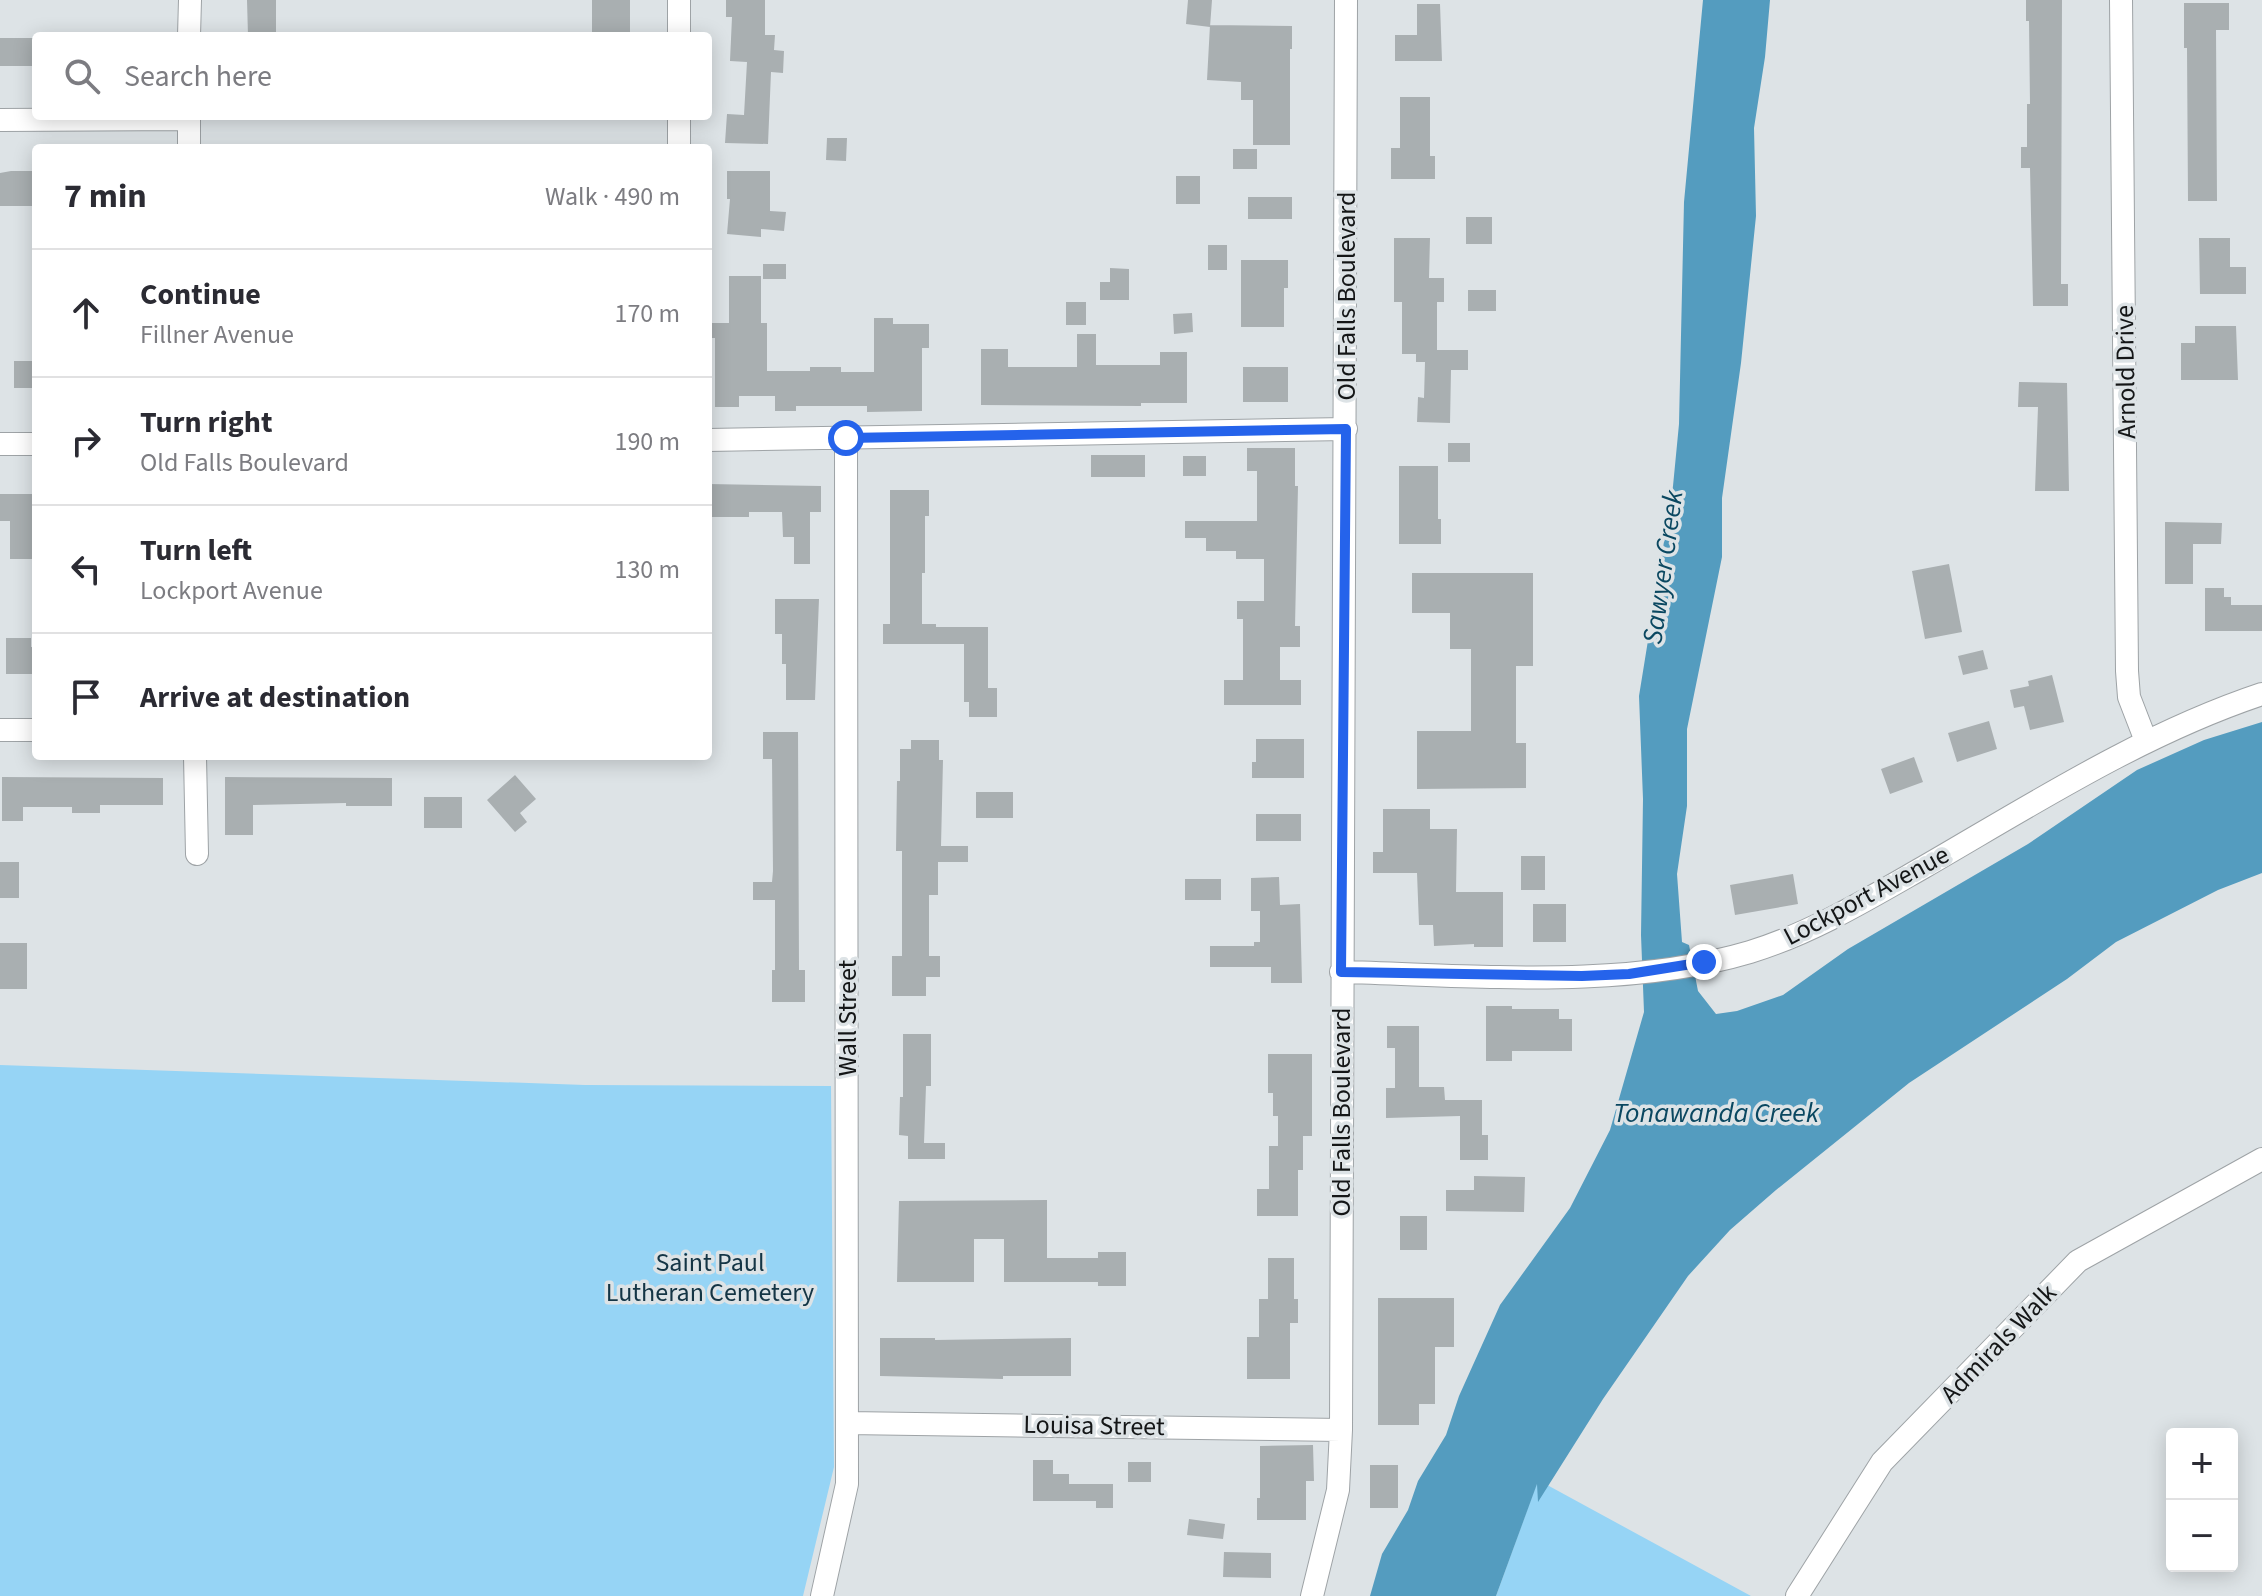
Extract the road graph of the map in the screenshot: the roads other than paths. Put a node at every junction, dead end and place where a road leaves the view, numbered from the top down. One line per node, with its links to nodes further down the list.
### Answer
1 (190, 0): 5 (street)
2 (679, 0): 6 (street)
3 (1346, 0): 13 (street, Old Falls Boulevard)
4 (2121, 0): 21 (street, Arnold Drive)
5 (189, 32)
6 (679, 32)
7 (0, 120): 8 (street)
8 (32, 120)
9 (189, 120): 11 (street)
10 (679, 120): 12 (street)
11 (189, 144)
12 (679, 144)
13 (1346, 429): 14 (street); 24 (street, Old Falls Boulevard)
14 (846, 438): 15 (street); 26 (street, Wall Street)
15 (712, 440)
16 (0, 444): 17 (street)
17 (32, 444)
18 (2262, 694): 21 (street, Lockport Avenue)
19 (0, 730): 20 (street)
20 (32, 730)
21 (2146, 741): 24 (street, Lockport Avenue)
22 (195, 760): 23 (street)
23 (197, 854)
24 (1341, 972): 27 (street, Old Falls Boulevard)
25 (2262, 1159): 30 (street, Admirals Walk)
26 (848, 1423): 27 (street, Louisa Street); 28 (street, Wall Street)
27 (1341, 1430): 29 (street, Old Falls Boulevard)
28 (822, 1596)
29 (1312, 1596)
30 (1797, 1596)

